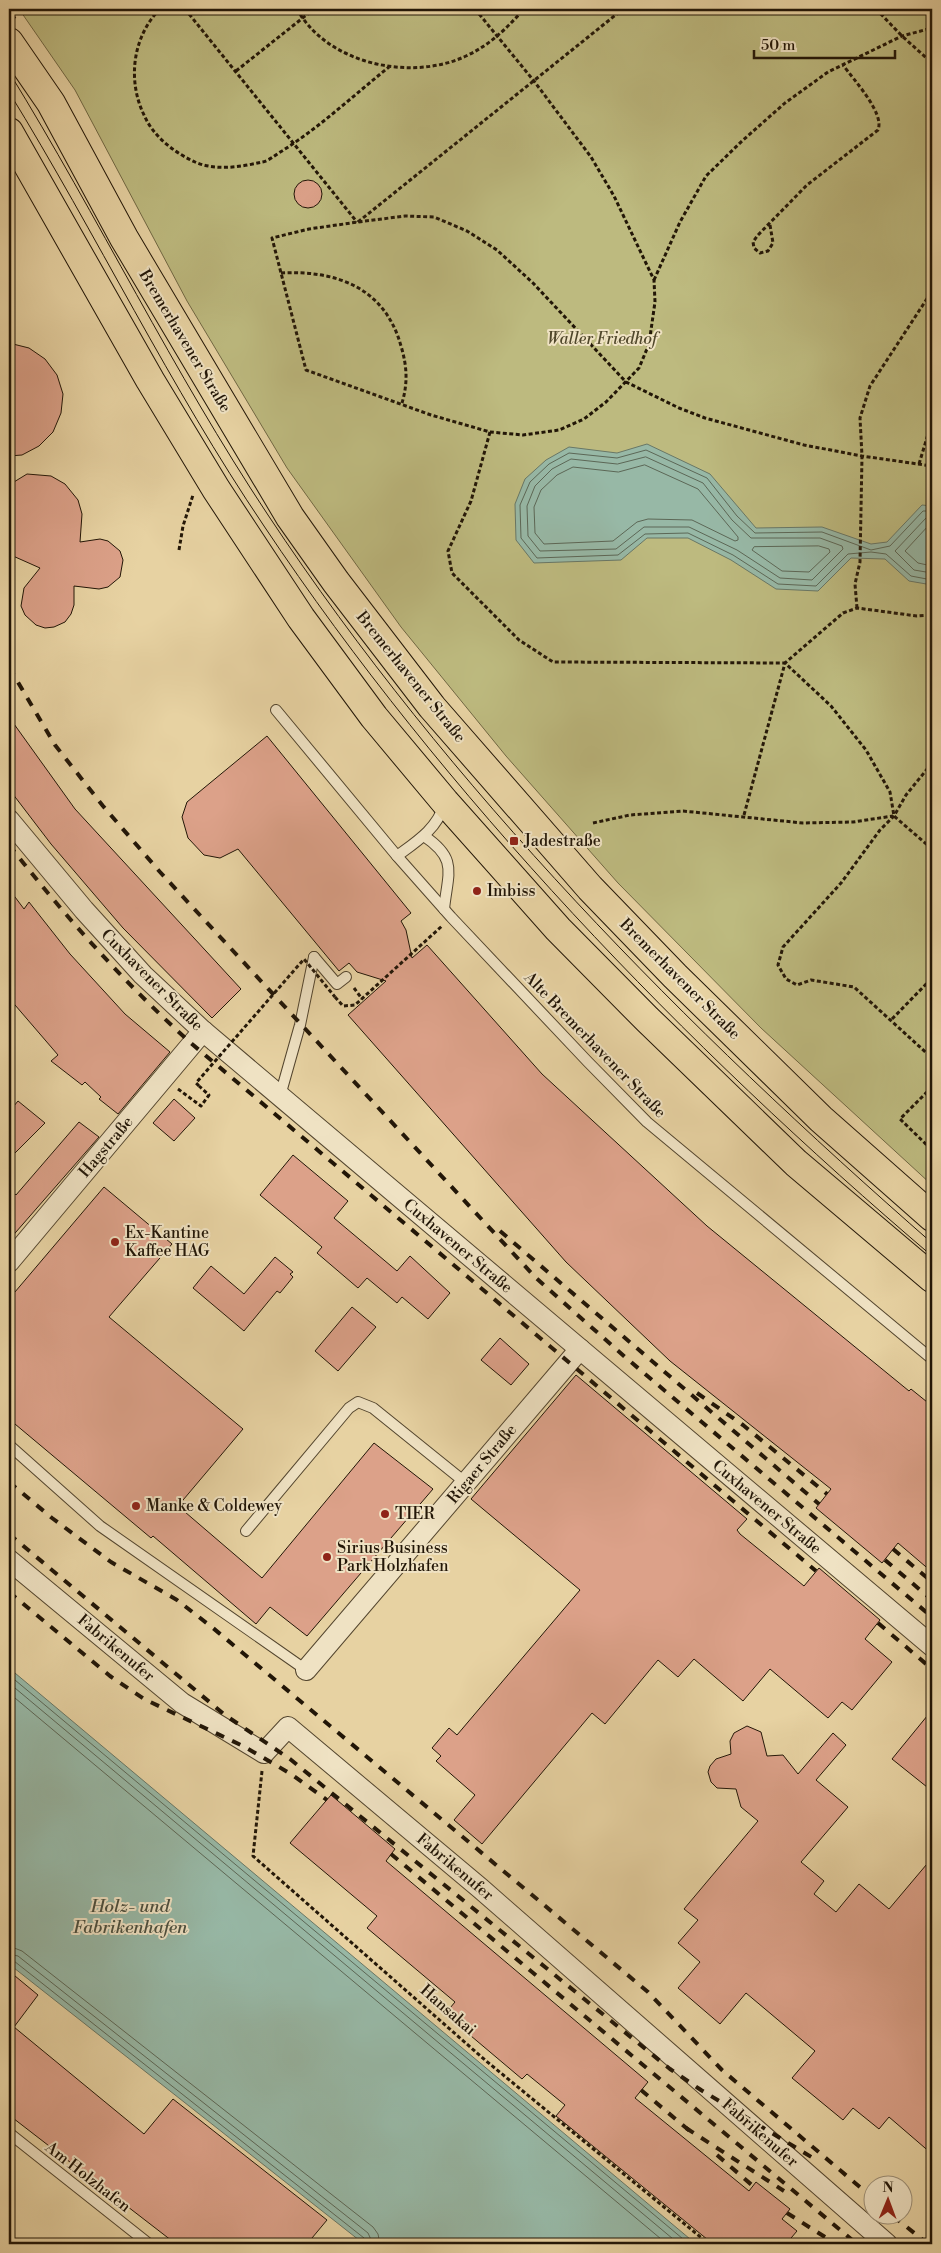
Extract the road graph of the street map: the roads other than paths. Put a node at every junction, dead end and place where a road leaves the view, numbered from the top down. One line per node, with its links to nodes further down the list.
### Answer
1 (14, 34): 12 (main road, Bremerhavener Straße)
2 (9, 132): 4 (main road)
3 (276, 710): 7 (lane, Alte Bremerhavener Straße)
4 (445, 802): 6 (lane); 14 (main road)
5 (9, 820): 10 (street, Cuxhavener Straße)
6 (424, 836): 7 (lane); 8 (lane)
7 (397, 856): 8 (lane, Alte Bremerhavener Straße)
8 (448, 913): 16 (lane, Alte Bremerhavener Straße)
9 (346, 977): 11 (lane)
10 (203, 1031): 11 (street, Cuxhavener Straße); 13 (street, Hagstraße)
11 (280, 1096): 15 (street, Cuxhavener Straße)
12 (932, 1218)
13 (9, 1262)
14 (932, 1278)
15 (580, 1349): 18 (street, Rigaer Straße); 21 (street, Cuxhavener Straße)
16 (932, 1359)
17 (9, 1445): 22 (lane)
18 (466, 1483): 19 (lane); 22 (street, Rigaer Straße)
19 (246, 1531)
20 (9, 1560): 25 (street, Fabrikenufer)
21 (932, 1646)
22 (306, 1670)
23 (9, 2133): 24 (lane, Am Holzhafen)
24 (149, 2244)
25 (887, 2244)

